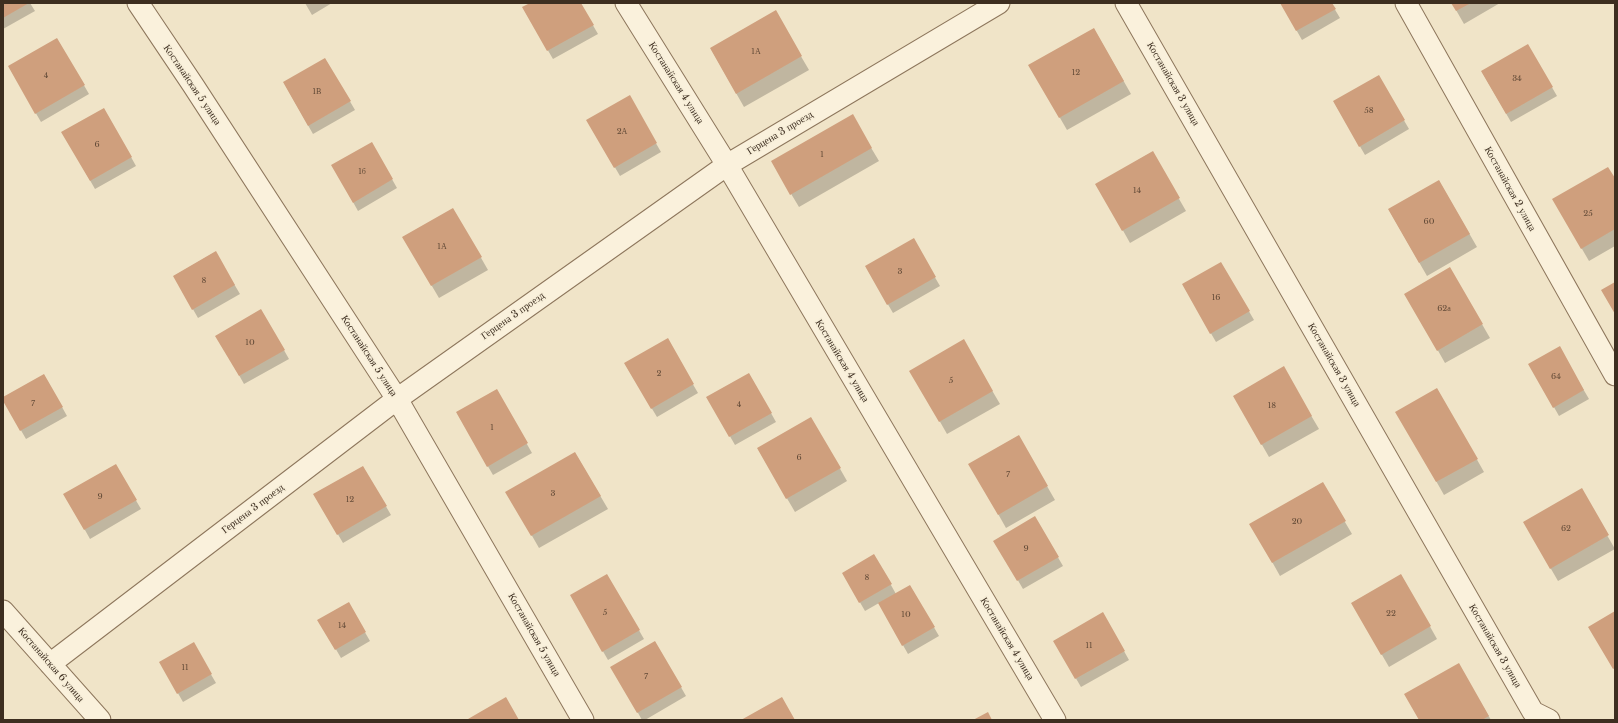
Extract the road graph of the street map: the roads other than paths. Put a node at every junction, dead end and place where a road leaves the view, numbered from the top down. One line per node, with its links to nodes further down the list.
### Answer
1 (138, 3): 8 (street, Костанайская 5 улица)
2 (626, 3): 6 (street, Костанайская 4 улица)
3 (999, 3): 6 (street, Герцена 3 проезд)
4 (1126, 3): 14 (street, Костанайская 3 улица)
5 (1406, 3): 7 (street, Костанайская 2 улица)
6 (727, 165): 8 (street, Герцена 3 проезд); 13 (street, Костанайская 4 улица)
7 (1615, 376)
8 (396, 399): 10 (street, Герцена 3 проезд); 12 (street, Костанайская 5 улица)
9 (3, 611): 10 (street, Костанайская 6 улица)
10 (50, 664): 11 (street, Костанайская 6 улица)
11 (100, 720)
12 (583, 720)
13 (1055, 720)
14 (1549, 720)

